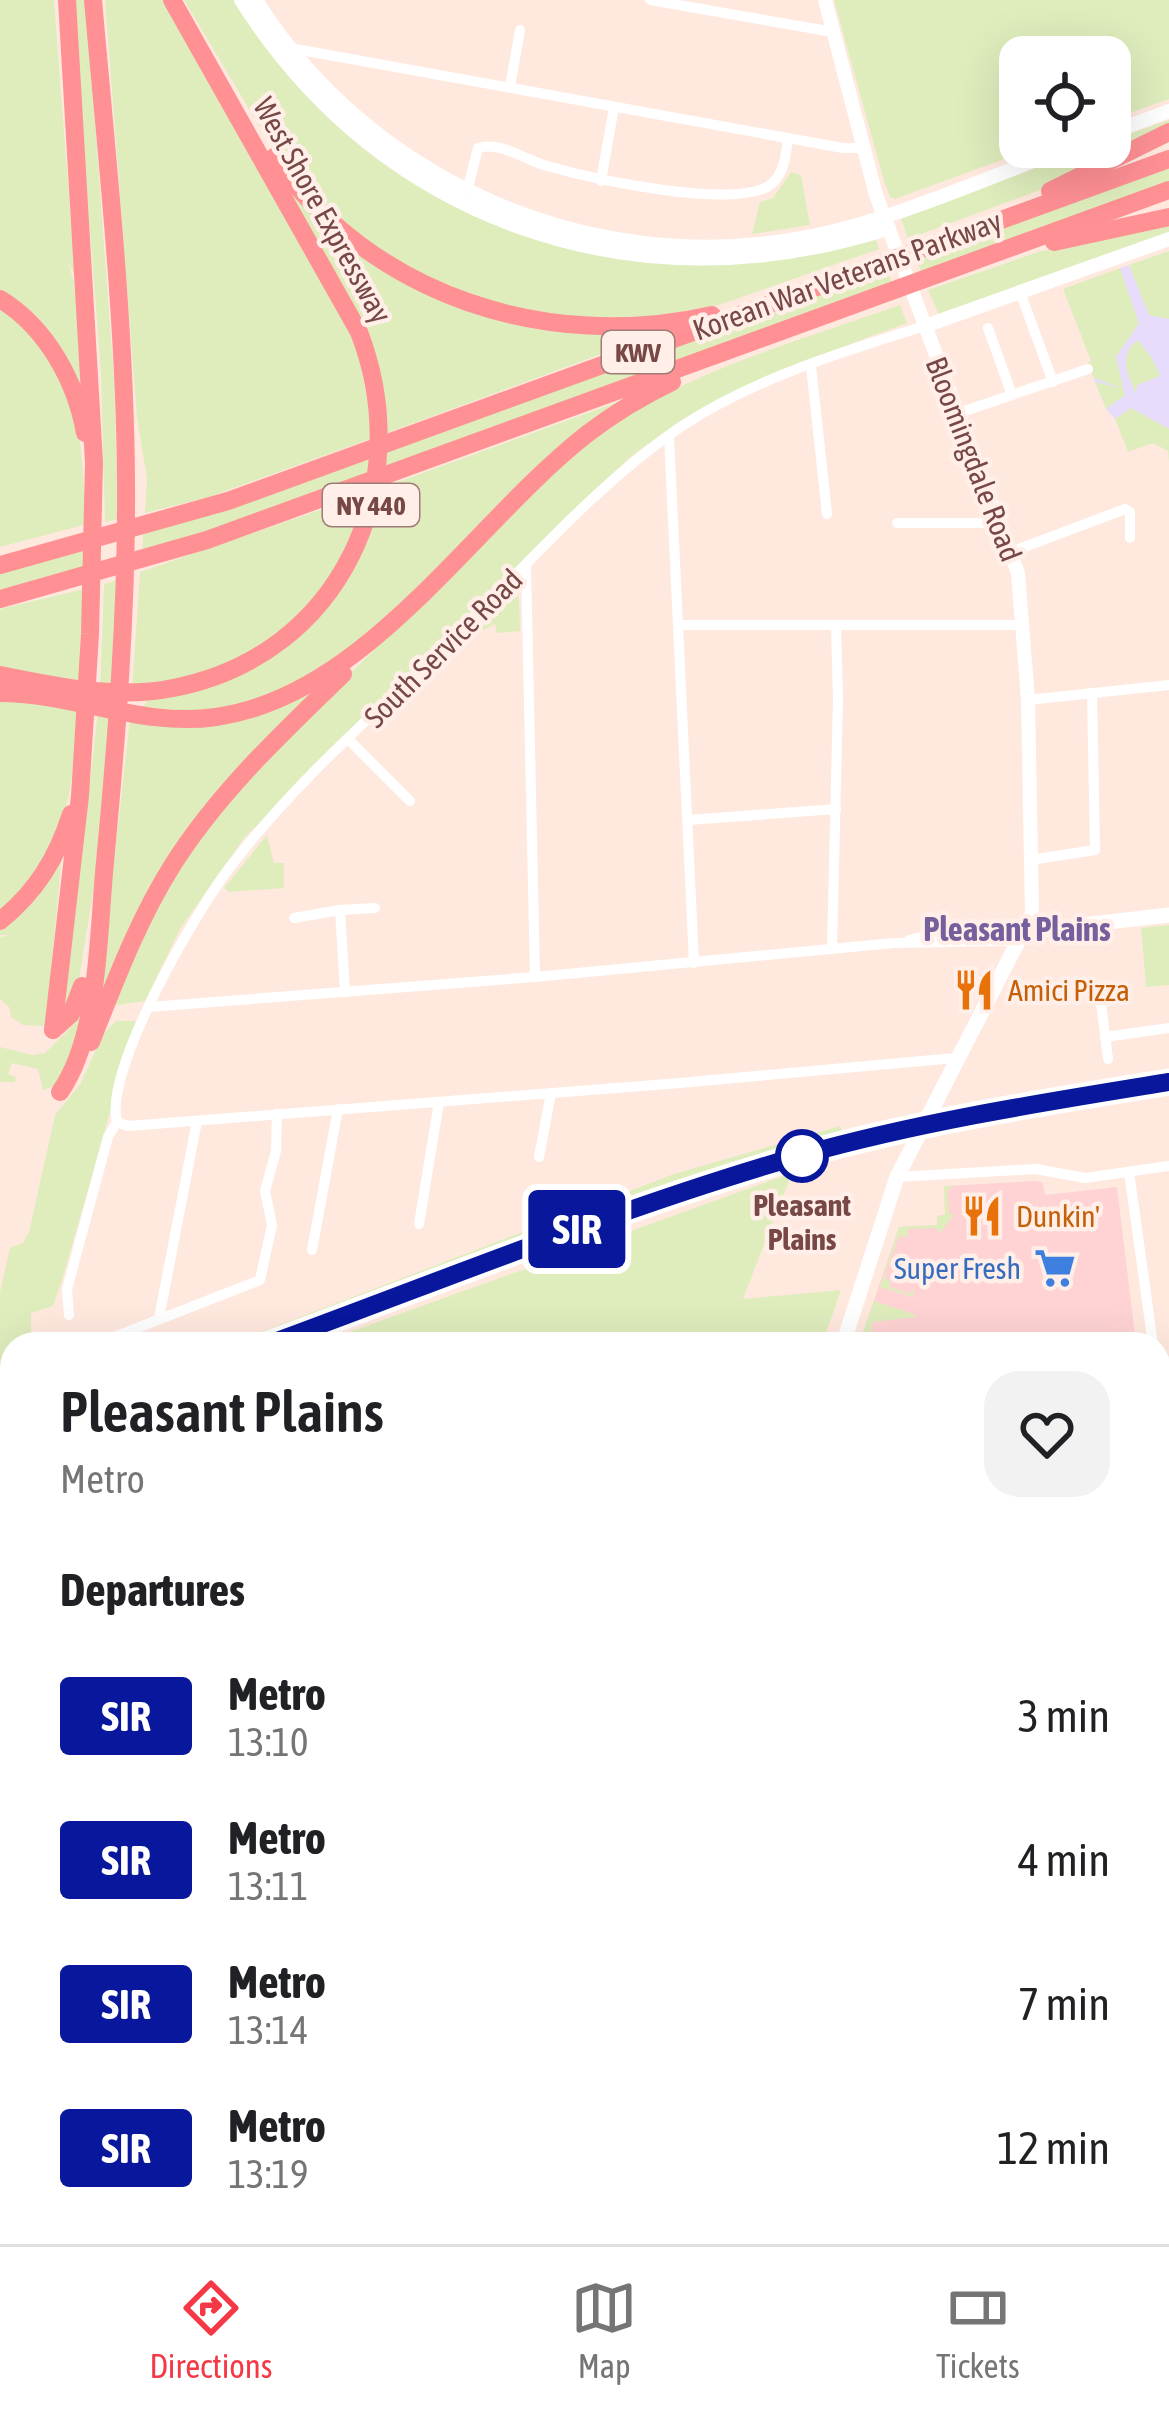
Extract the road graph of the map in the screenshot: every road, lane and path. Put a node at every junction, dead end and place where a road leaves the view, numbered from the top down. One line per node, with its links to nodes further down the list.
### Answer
1 (67, 0): 41 (highway)
2 (93, 0): 67 (highway)
3 (172, 0): 11 (highway, West Shore Expressway / NY 440)
4 (241, 0): 25 (street)
5 (256, 0): 10 (street)
6 (650, 0): 9 (street)
7 (825, 0): 9 (street, Bloomingdale Road)
8 (520, 30): 12 (street)
9 (833, 32): 18 (street, Bloomingdale Road)
10 (290, 48): 12 (street); 23 (street)
11 (221, 86): 29 (highway); 56 (highway, West Shore Expressway / NY 440)
12 (510, 88): 13 (street)
13 (614, 107): 17 (street); 21 (street)
14 (1169, 111): 15 (street)
15 (1131, 125)
16 (1169, 132): 27 (highway)
17 (788, 138): 18 (street); 21 (street)
18 (863, 148): 25 (street, Bloomingdale Road)
19 (1169, 159): 27 (highway, Korean War Veterans Parkway / KWV)
20 (1022, 168): 25 (street)
21 (601, 181): 23 (street)
22 (1169, 190): 28 (highway, Korean War Veterans Parkway / KWV)
23 (467, 191): 25 (street)
24 (1169, 217): 28 (highway)
25 (888, 226): 32 (street, Bloomingdale Road)
26 (1169, 238): 30 (street)
27 (946, 240): 29 (highway, Korean War Veterans Parkway / KWV)
28 (928, 277): 34 (highway, Korean War Veterans Parkway / KWV)
29 (831, 282): 43 (highway, Korean War Veterans Parkway / KWV)
30 (1020, 292): 32 (street); 37 (street)
31 (0, 299): 41 (highway)
32 (925, 326): 35 (street, South Service Road); 39 (street, Bloomingdale Road)
33 (988, 328): 38 (street)
34 (787, 329): 51 (highway, Korean War Veterans Parkway / KWV); 52 (highway)
35 (811, 366): 40 (street, South Service Road); 42 (street)
36 (1088, 369): 37 (street)
37 (1053, 382): 38 (street)
38 (1012, 395): 39 (street)
39 (956, 414): 45 (street, Bloomingdale Road)
40 (669, 436): 50 (street, South Service Road); 53 (street)
41 (92, 479): 62 (highway)
42 (827, 514)
43 (166, 521): 48 (highway); 49 (highway, Korean War Veterans Parkway / KWV)
44 (897, 523): 45 (street)
45 (998, 523): 47 (street, Bloomingdale Road)
46 (1130, 538): 47 (street)
47 (1011, 552): 55 (street, Bloomingdale Road)
48 (0, 553)
49 (0, 565)
50 (526, 566): 61 (street, South Service Road); 76 (street)
51 (0, 599)
52 (408, 605): 58 (highway); 67 (highway)
53 (680, 625): 54 (street); 65 (street)
54 (836, 625): 55 (street); 64 (street)
55 (1024, 625): 60 (street, Bloomingdale Road)
56 (0, 675)
57 (1169, 686): 59 (street)
58 (0, 693)
59 (1092, 693): 60 (street); 66 (street)
60 (1028, 700): 66 (street, Bloomingdale Road)
61 (349, 740): 63 (street); 79 (street, South Service Road)
62 (81, 762): 67 (highway); 72 (highway)
63 (410, 801)
64 (836, 809): 65 (street); 74 (street)
65 (688, 820): 75 (street)
66 (1030, 860): 73 (street, Bloomingdale Road)
67 (105, 864)
68 (375, 908): 69 (street)
69 (340, 910): 71 (street); 77 (street)
70 (1169, 915): 73 (main road)
71 (294, 918)
72 (0, 921)
73 (1023, 932): 74 (street); 82 (main road)
74 (832, 949): 75 (street)
75 (694, 963): 76 (street)
76 (535, 977): 77 (street)
77 (345, 992): 79 (street)
78 (1101, 1003): 81 (street)
79 (149, 1007): 89 (street, South Service Road)
80 (1169, 1028): 81 (street)
81 (1105, 1037): 83 (street)
82 (955, 1058): 84 (street); 93 (main road)
83 (1108, 1059)
84 (550, 1093): 85 (street); 90 (street)
85 (439, 1102): 86 (street); 94 (street)
86 (338, 1109): 87 (street); 95 (street)
87 (277, 1114): 88 (street); 97 (street)
88 (197, 1120): 89 (street); 97 (street)
89 (117, 1122): 96 (street, South Service Road)
90 (539, 1157)
91 (1169, 1166): 92 (street)
92 (1129, 1172): 93 (street); 100 (street)
93 (896, 1178): 99 (main road)
94 (419, 1223)
95 (312, 1250)
96 (70, 1315)
97 (159, 1318): 98 (street)
98 (126, 1332)
99 (847, 1332)
100 (1151, 1332)

